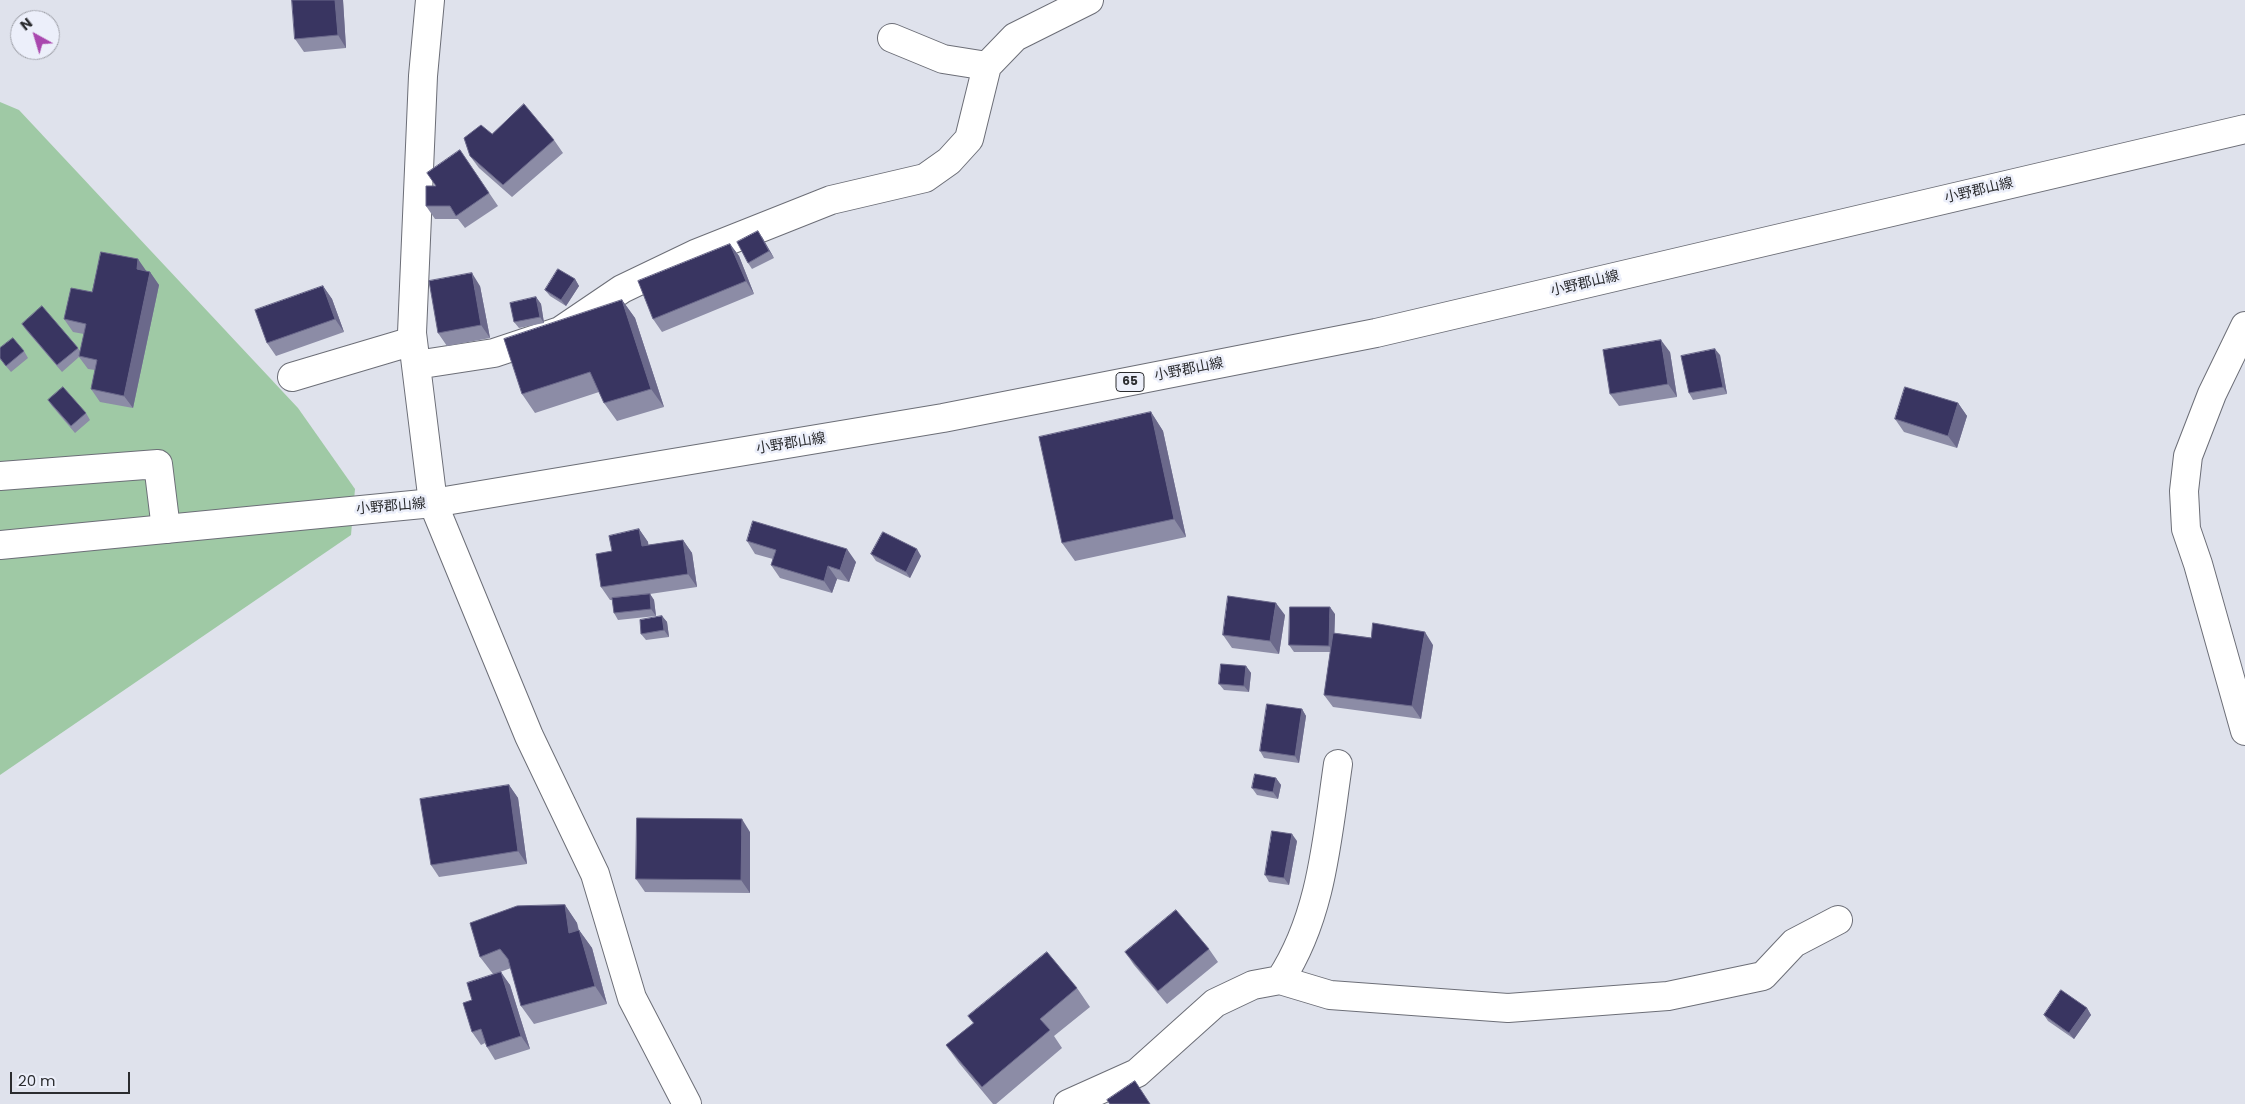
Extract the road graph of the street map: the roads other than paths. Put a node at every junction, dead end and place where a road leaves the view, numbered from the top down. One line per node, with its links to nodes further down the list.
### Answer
1 (430, 0): 7 (street)
2 (1089, 0): 4 (street)
3 (892, 38): 4 (street)
4 (988, 66): 7 (street)
5 (2245, 129): 10 (street, 小野郡山線 / 65)
6 (2245, 326): 13 (street)
7 (415, 353): 8 (street); 10 (street)
8 (292, 377)
9 (0, 476): 11 (street)
10 (433, 503): 11 (street, 小野郡山線 / 65); 17 (street)
11 (166, 529): 12 (street, 小野郡山線 / 65)
12 (0, 545)
13 (2245, 731)
14 (1338, 764): 16 (street)
15 (1838, 920): 16 (street)
16 (1280, 980): 18 (street)
17 (687, 1104)
18 (1068, 1104)

